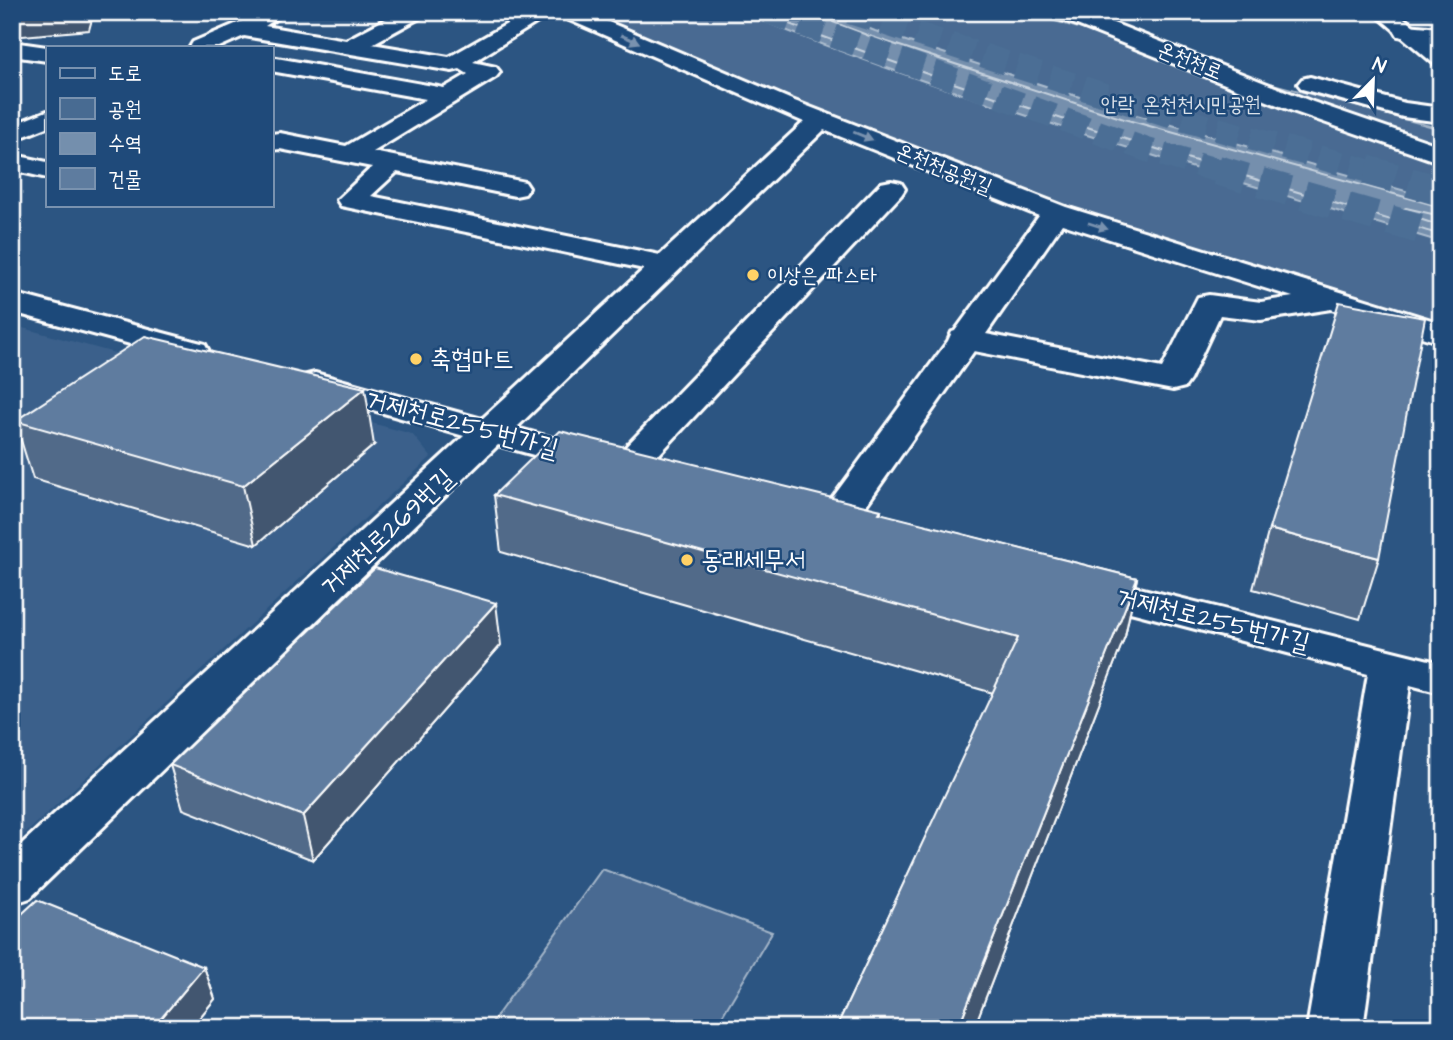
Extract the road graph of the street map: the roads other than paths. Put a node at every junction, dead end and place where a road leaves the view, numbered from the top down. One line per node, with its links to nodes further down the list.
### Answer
1 (278, 12): 8 (street)
2 (416, 12): 12 (street)
3 (544, 12): 17 (street)
4 (567, 12): 21 (street, 온천천공원길, one-way to 21)
5 (1057, 12): 7 (street, 온천천로)
6 (1383, 12): 9 (street)
7 (1085, 20): 19 (street); 25 (street, 온천천로)
8 (242, 29): 11 (street); 12 (street)
9 (1406, 31): 10 (street); 15 (street)
10 (1441, 35)
11 (203, 46)
12 (351, 46): 17 (street)
13 (12, 49): 14 (street)
14 (46, 54)
15 (1441, 58)
16 (273, 64): 18 (street)
17 (452, 64): 18 (street)
18 (448, 96): 24 (street)
19 (1441, 115)
20 (46, 118): 22 (street)
21 (820, 120): 31 (street, 온천천공원길, one-way to 31); 32 (street, 거제천로269번길)
22 (12, 134)
23 (273, 142): 24 (street)
24 (350, 155): 27 (street)
25 (1441, 155)
26 (19, 164): 28 (street)
27 (391, 164): 29 (street); 32 (street)
28 (46, 170)
29 (515, 188)
30 (891, 188): 40 (street)
31 (1056, 213): 33 (street, 온천천공원길, one-way to 33); 36 (street)
32 (666, 265): 39 (street, 거제천로269번길)
33 (1330, 300): 35 (street, 온천천공원길); 36 (street, 온천천공원길)
34 (12, 302): 37 (street)
35 (1441, 333)
36 (963, 339): 42 (street)
37 (226, 359)
38 (279, 374): 39 (street, 거제천로255번가길)
39 (493, 431): 40 (street, 거제천로255번가길); 46 (street, 거제천로269번길)
40 (624, 470): 41 (street, 거제천로255번가길)
41 (664, 480)
42 (874, 534)
43 (1046, 577): 44 (street, 거제천로255번가길)
44 (1391, 665): 45 (street, 거제천로255번가길); 47 (street)
45 (1441, 678)
46 (12, 884)
47 (1335, 1028)

